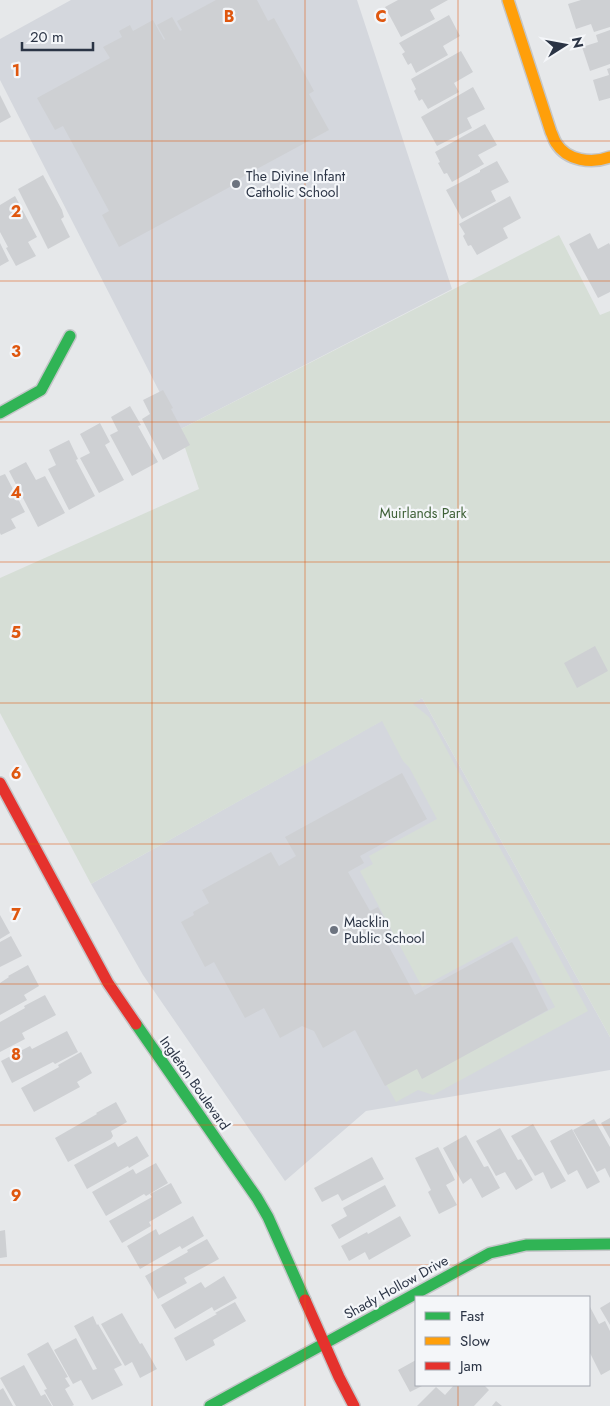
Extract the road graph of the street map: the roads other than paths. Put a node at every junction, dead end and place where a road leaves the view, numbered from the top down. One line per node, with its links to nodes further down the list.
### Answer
1 (508, 0): 2 (street)
2 (610, 157)
3 (70, 336): 4 (street)
4 (0, 413)
5 (0, 783): 7 (street, Ingleton Boulevard)
6 (610, 1244): 7 (street, Shady Hollow Drive)
7 (325, 1344): 8 (street, Shady Hollow Drive); 9 (street, Ingleton Boulevard)
8 (210, 1406)
9 (354, 1406)

